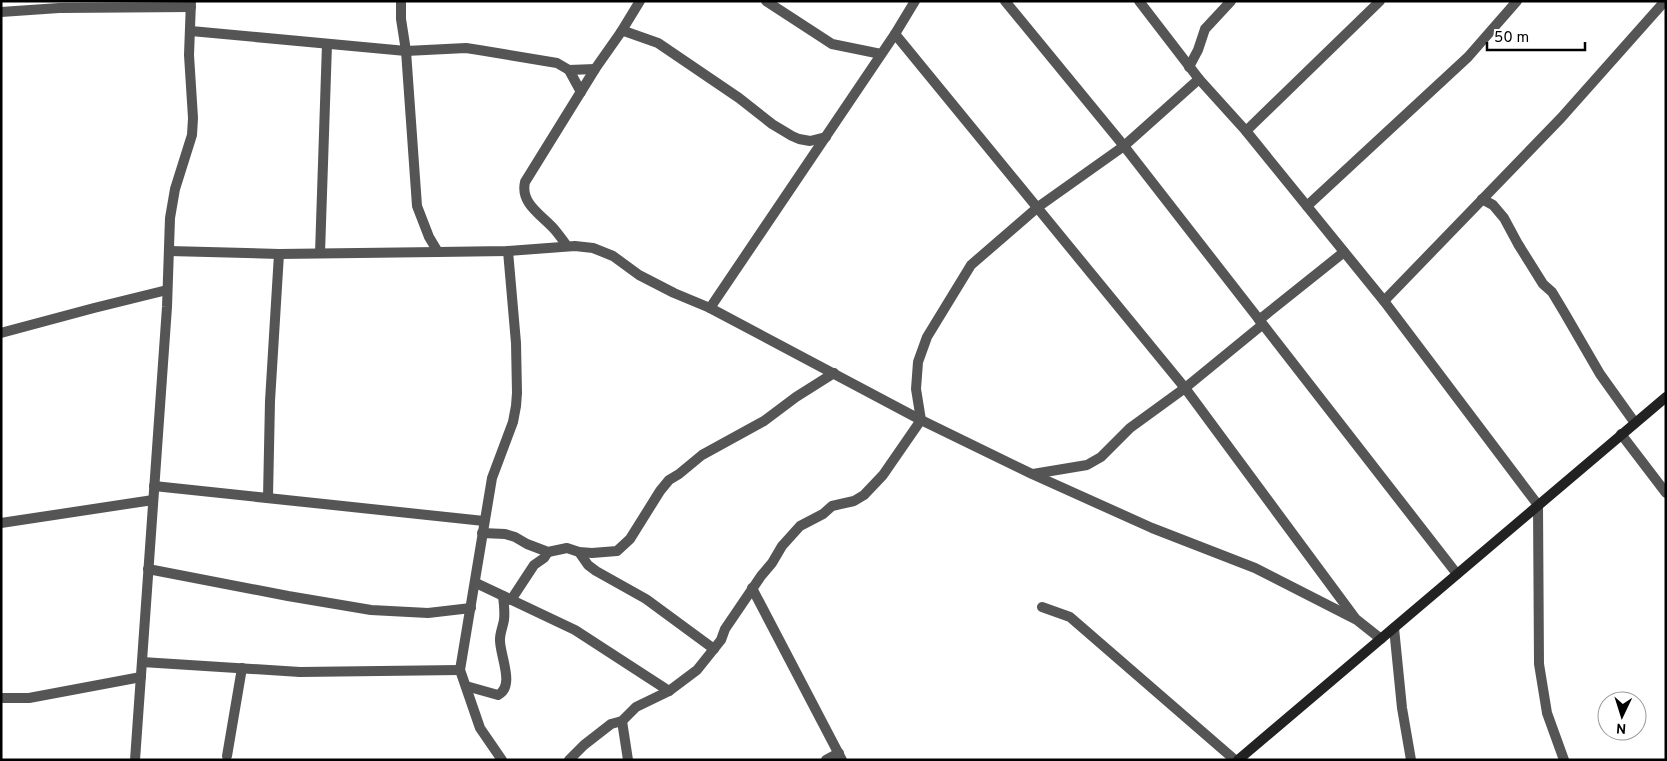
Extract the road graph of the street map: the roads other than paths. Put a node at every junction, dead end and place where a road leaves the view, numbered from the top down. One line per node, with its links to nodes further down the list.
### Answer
1 (401, 1): 17 (street)
2 (640, 1): 14 (street)
3 (766, 1): 18 (street)
4 (915, 1): 15 (street)
5 (1005, 1): 26 (street)
6 (1139, 1): 19 (street)
7 (1231, 1): 19 (street)
8 (1380, 1): 24 (street)
9 (1517, 1): 28 (street)
10 (1665, 1): 27 (street)
11 (191, 4): 12 (street); 13 (street)
12 (1, 12)
13 (192, 31): 16 (street); 31 (street)
14 (621, 32): 20 (street); 25 (street)
15 (895, 34): 18 (street); 29 (street)
16 (327, 44): 17 (street); 35 (street)
17 (406, 51): 21 (street); 33 (street)
18 (881, 54): 25 (street)
19 (1190, 67): 22 (street)
20 (595, 69): 21 (street); 23 (street)
21 (570, 70): 23 (street)
22 (1199, 79): 24 (street); 26 (street)
23 (581, 92): 30 (street)
24 (1246, 131): 28 (street)
25 (826, 137): 39 (street)
26 (1124, 146): 29 (street); 40 (street)
27 (1482, 199): 38 (street); 46 (street)
28 (1307, 206): 34 (street)
29 (1038, 207): 43 (street); 45 (street)
30 (567, 246): 32 (street); 39 (street)
31 (170, 251): 36 (street); 37 (street)
32 (508, 251): 33 (street); 54 (street)
33 (438, 252): 35 (street)
34 (1344, 252): 38 (street); 40 (street)
35 (320, 253): 36 (street)
36 (279, 254): 51 (street)
37 (167, 290): 41 (street); 49 (street)
38 (1384, 301): 53 (street)
39 (710, 308): 42 (street)
40 (1261, 322): 43 (street); 60 (street)
41 (1, 333)
42 (834, 373): 45 (street); 58 (street)
43 (1185, 388): 48 (street); 66 (street)
44 (1666, 397): 46 (street)
45 (921, 420): 48 (street); 62 (street)
46 (1635, 423): 47 (street)
47 (1622, 434): 50 (street); 53 (street)
48 (1032, 474): 66 (street)
49 (154, 486): 51 (street); 52 (street)
50 (1666, 493)
51 (268, 497): 54 (street)
52 (153, 500): 55 (street); 59 (street)
53 (1538, 505): 60 (street); 87 (street)
54 (484, 520): 56 (street)
55 (1, 523)
56 (482, 533): 57 (street); 61 (street)
57 (548, 552): 58 (street); 63 (street)
58 (579, 552): 69 (street)
59 (148, 569): 65 (street); 70 (street)
60 (1456, 574): 67 (street)
61 (476, 583): 63 (street); 65 (street)
62 (752, 588): 69 (street); 79 (street)
63 (507, 598): 74 (street); 75 (street)
64 (1042, 607): 85 (street)
65 (471, 608): 72 (street)
66 (1356, 620): 68 (street)
67 (1394, 628): 68 (street); 86 (street)
68 (1381, 639): 85 (street)
69 (714, 649): 75 (street)
70 (142, 662): 71 (street); 73 (street)
71 (242, 668): 72 (street); 78 (street)
72 (460, 670): 74 (street)
73 (141, 677): 76 (street); 80 (street)
74 (466, 686): 81 (street)
75 (669, 691): 77 (street)
76 (1, 698)
77 (622, 721): 82 (street); 83 (street)
78 (227, 756)
79 (840, 756): 84 (street)
80 (135, 760)
81 (502, 760)
82 (569, 760)
83 (628, 760)
84 (826, 760)
85 (1236, 760)
86 (1411, 760)
87 (1564, 760)

